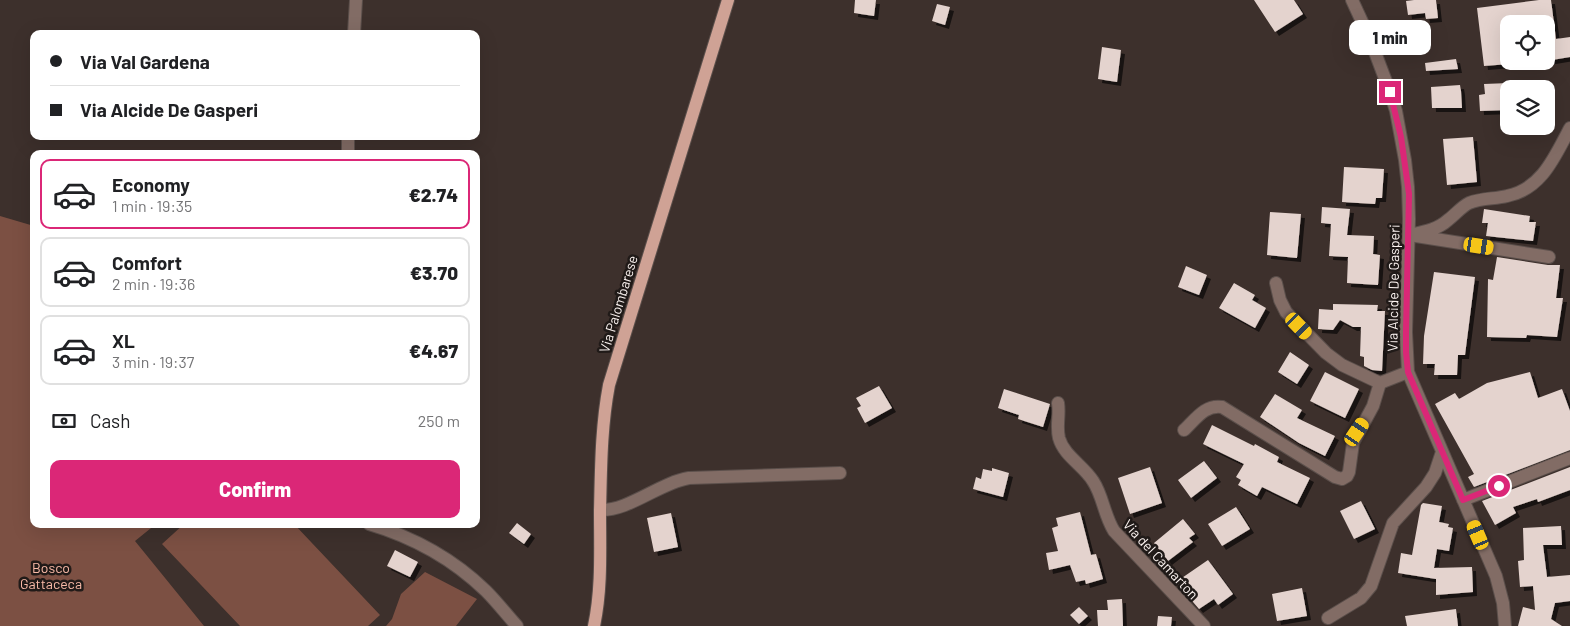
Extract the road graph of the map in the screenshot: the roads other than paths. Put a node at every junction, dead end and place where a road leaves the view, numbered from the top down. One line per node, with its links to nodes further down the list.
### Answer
1 (356, 0): 4 (street)
2 (728, 0): 17 (main road, Via Palombarese)
3 (1352, 0): 6 (street, Via Alcide De Gasperi)
4 (354, 30)
5 (1570, 128): 6 (street)
6 (1409, 235): 7 (street); 9 (street, Via Alcide De Gasperi)
7 (1549, 257)
8 (1276, 283): 10 (street)
9 (1408, 372): 10 (street); 13 (street, Via Alcide De Gasperi)
10 (1380, 383): 12 (street)
11 (1058, 403): 22 (street, Via del Camarton)
12 (1184, 430)
13 (1442, 452): 16 (street, Via Alcide De Gasperi); 19 (street)
14 (1570, 458): 16 (street)
15 (840, 473): 17 (street)
16 (1463, 500): 23 (street, Via Alcide De Gasperi)
17 (600, 510): 21 (main road, Via Palombarese)
18 (381, 528): 20 (street)
19 (1328, 618)
20 (517, 626)
21 (594, 626)
22 (1204, 626)
23 (1505, 626)

